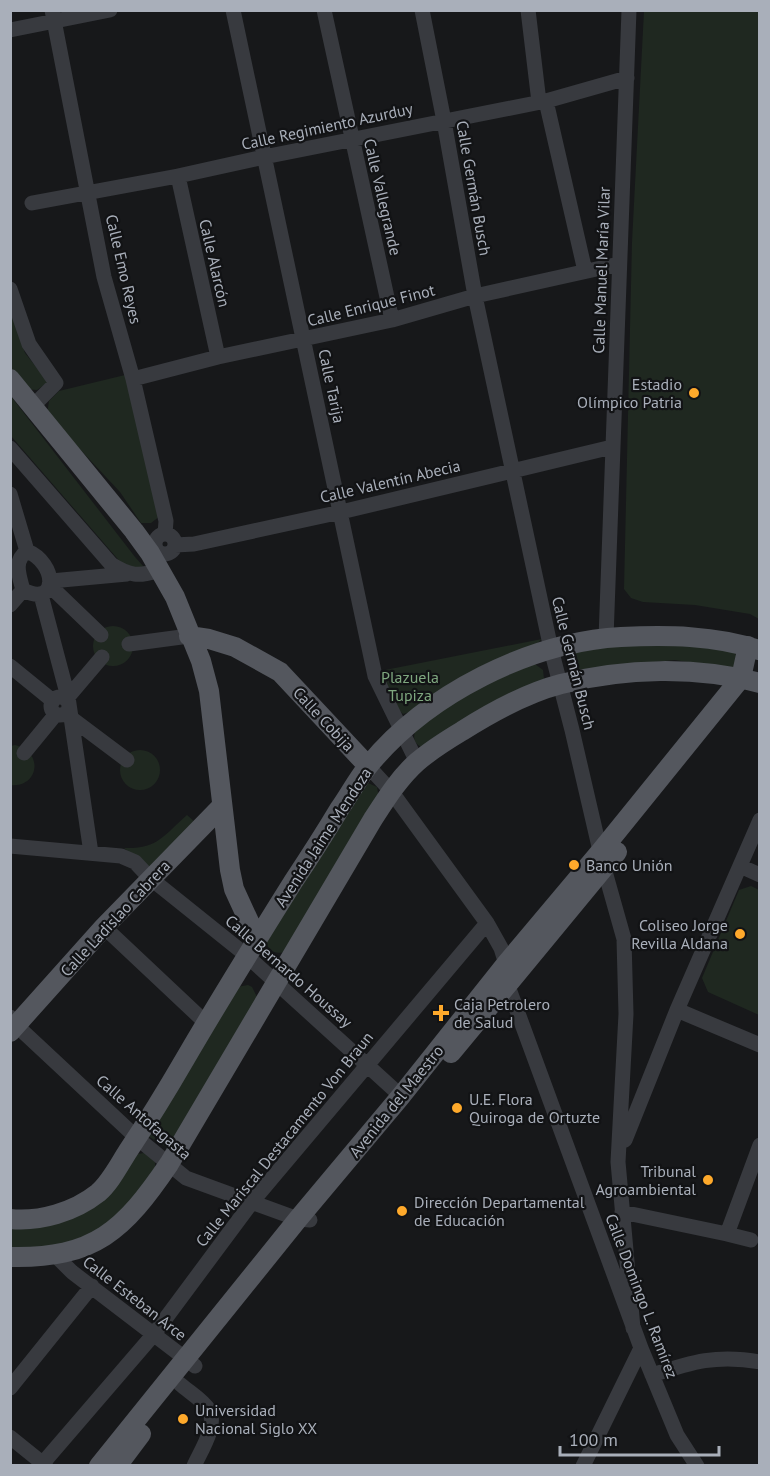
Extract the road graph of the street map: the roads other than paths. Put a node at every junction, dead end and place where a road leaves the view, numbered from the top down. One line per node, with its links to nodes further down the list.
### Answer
1 (110, 10): 7 (street)
2 (233, 10): 13 (street, Calle Tarija)
3 (324, 10): 12 (street, Calle Vallegrande)
4 (422, 10): 11 (street, Calle Germán Busch)
5 (528, 10): 10 (street)
6 (629, 10): 9 (street, Calle Manuel María Vilar)
7 (53, 16): 8 (street); 15 (street, Calle Emo Reyes)
8 (10, 30)
9 (627, 78): 10 (street, Calle Regimiento Azurduy); 17 (street, Calle Manuel María Vilar)
10 (542, 102): 11 (street, Calle Regimiento Azurduy); 18 (street)
11 (444, 121): 12 (street, Calle Regimiento Azurduy); 20 (street, Calle Germán Busch)
12 (351, 139): 13 (street, Calle Regimiento Azurduy); 21 (street, Calle Vallegrande)
13 (264, 157): 14 (street, Calle Regimiento Azurduy); 22 (street, Calle Tarija)
14 (178, 176): 15 (street, Calle Regimiento Azurduy); 23 (street, Calle Alarcón)
15 (88, 192): 16 (street, Calle Regimiento Azurduy); 25 (street, Calle Emo Reyes)
16 (33, 203)
17 (619, 264): 18 (street, Calle Enrique Finot); 27 (street, Calle Manuel María Vilar)
18 (585, 271): 20 (street, Calle Enrique Finot)
19 (10, 288): 26 (street)
20 (475, 296): 21 (street, Calle Enrique Finot); 29 (street, Calle Germán Busch)
21 (392, 320): 22 (street, Calle Enrique Finot)
22 (304, 340): 23 (street, Calle Enrique Finot); 31 (street, Calle Tarija)
23 (218, 357): 25 (street, Calle Enrique Finot)
24 (10, 379): 26 (main road)
25 (133, 379): 33 (street, Calle Emo Reyes)
26 (33, 406): 32 (main road)
27 (612, 447): 29 (street, Calle Valentín Abecia); 42 (street, Calle Manuel María Vilar)
28 (10, 448): 36 (street)
29 (513, 471): 31 (street, Calle Valentín Abecia); 45 (street, Calle Germán Busch)
30 (10, 494): 34 (street)
31 (341, 512): 33 (street, Calle Valentín Abecia); 51 (street, Calle Tarija)
32 (134, 531): 33 (main road); 33 (main road)
33 (164, 549): 36 (street, Calle Valentín Abecia); 41 (main road)
34 (27, 551): 35 (street); 37 (street)
35 (14, 567): 38 (street)
36 (127, 574): 37 (street, Calle Valentín Abecia)
37 (47, 587): 38 (street); 40 (street); 50 (street)
38 (23, 590): 39 (street)
39 (10, 606)
40 (101, 635)
41 (189, 636): 43 (street); 55 (main road, Calle Cobija); 57 (main road)
42 (606, 638): 44 (main road, Avenida Jaime Mendoza); 45 (main road, Avenida Jaime Mendoza)
43 (129, 644)
44 (754, 648): 49 (main road, Avenida del Maestro)
45 (551, 649): 48 (street, Calle Germán Busch); 51 (main road, Avenida Jaime Mendoza)
46 (102, 657): 50 (street)
47 (10, 666): 50 (street)
48 (560, 684): 49 (main road, Avenida Jaime Mendoza); 54 (main road, Avenida Jaime Mendoza); 61 (street, Calle Germán Busch)
49 (752, 684): 61 (main road, Avenida del Maestro)
50 (63, 707): 52 (street); 53 (street); 60 (street)
51 (401, 732): 54 (street, Calle Tarija); 55 (main road, Avenida Jaime Mendoza)
52 (24, 753)
53 (127, 760)
54 (417, 762): 56 (main road, Avenida Jaime Mendoza)
55 (368, 766): 56 (street, Calle Cobija); 67 (main road, Avenida Jaime Mendoza)
56 (391, 791): 65 (street, Calle Cobija); 69 (main road, Avenida Jaime Mendoza)
57 (221, 807): 64 (main road, Calle Ladislao Cabrera); 67 (main road)
58 (759, 820): 62 (street)
59 (10, 846): 60 (street, Calle Bernardo Houssay)
60 (91, 853): 64 (street, Calle Bernardo Houssay)
61 (602, 860): 68 (main road, Avenida del Maestro); 70 (main road, Avenida del Maestro); 79 (street, Calle Germán Busch)
62 (740, 866): 63 (street); 71 (street)
63 (759, 875)
64 (150, 878): 66 (main road, Calle Ladislao Cabrera); 67 (street, Calle Bernardo Houssay)
65 (487, 923): 68 (street, Calle Cobija); 75 (street, Calle Mariscal Destacamento Von Braun)
66 (104, 927): 72 (street); 73 (main road, Calle Ladislao Cabrera)
67 (252, 947): 69 (street, Calle Bernardo Houssay); 72 (main road, Avenida Jaime Mendoza)
68 (506, 964): 70 (street, Calle Domingo L. Ramírez); 76 (main road, Avenida del Maestro)
69 (277, 983): 75 (street, Calle Bernardo Houssay); 80 (main road, Avenida Jaime Mendoza)
70 (508, 986): 84 (main road, Avenida del Maestro); 90 (street, Calle Domingo L. Ramírez)
71 (677, 1010): 74 (street); 79 (street)
72 (206, 1023): 77 (main road, Avenida Jaime Mendoza)
73 (12, 1025): 77 (street, Calle Antofagasta)
74 (759, 1045)
75 (367, 1065): 76 (street, Calle Bernardo Houssay); 81 (street, Calle Mariscal Destacamento Von Braun)
76 (401, 1096): 84 (main road, Avenida del Maestro)
77 (137, 1138): 80 (street, Calle Antofagasta); 83 (main road, Avenida Jaime Mendoza)
78 (759, 1145): 85 (street)
79 (618, 1162): 82 (street, Calle Germán Busch)
80 (170, 1164): 81 (street, Calle Antofagasta); 87 (main road, Avenida Jaime Mendoza)
81 (252, 1202): 84 (street, Calle Antofagasta); 91 (street, Calle Mariscal Destacamento Von Braun)
82 (622, 1212): 85 (street); 90 (street, Calle Germán Busch)
83 (10, 1219)
84 (304, 1219): 93 (main road, Avenida del Maestro)
85 (727, 1233): 86 (street)
86 (751, 1240)
87 (55, 1255): 88 (main road, Avenida Jaime Mendoza); 89 (street, Calle Esteban Arce)
88 (11, 1262)
89 (92, 1286): 91 (street, Calle Esteban Arce); 97 (street)
90 (633, 1328): 92 (street, Calle Domingo L. Ramírez)
91 (154, 1334): 93 (street, Calle Esteban Arce); 99 (street, Calle Mariscal Destacamento Von Braun)
92 (641, 1348): 95 (street, Calle Domingo L. Ramírez); 103 (street)
93 (190, 1362): 96 (main road, Avenida del Maestro); 100 (main road, Avenida del Maestro)
94 (759, 1362): 95 (street)
95 (652, 1375): 104 (street, Calle Domingo L. Ramírez)
96 (180, 1384): 101 (main road, Avenida del Maestro); 102 (street)
97 (10, 1388)
98 (10, 1437): 99 (street)
99 (45, 1464)
100 (99, 1466)
101 (117, 1466)
102 (194, 1466)
103 (583, 1466)
104 (697, 1466)

